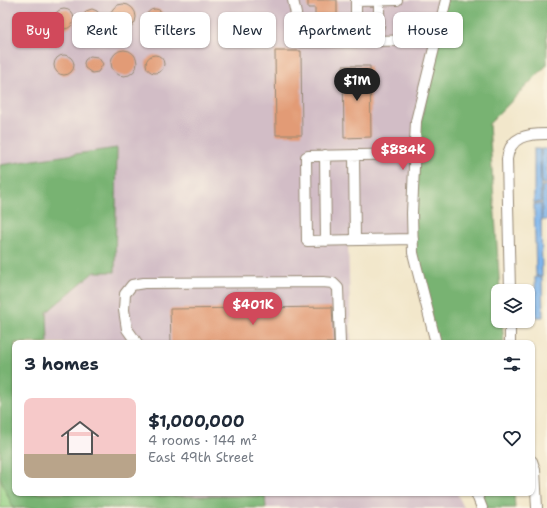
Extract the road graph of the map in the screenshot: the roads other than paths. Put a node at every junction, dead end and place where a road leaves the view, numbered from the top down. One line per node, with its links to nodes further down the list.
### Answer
1 (293, 0): 7 (street)
2 (356, 0): 3 (street); 3 (street)
3 (379, 0): 4 (street)
4 (397, 0)
5 (446, 0): 6 (street)
6 (443, 12)
7 (393, 41)
8 (434, 48): 10 (street)
9 (547, 134): 16 (street)
10 (414, 154): 12 (street); 13 (street)
11 (325, 155): 12 (street); 15 (street); 15 (street)
12 (354, 155): 14 (street)
13 (413, 239): 14 (street); 20 (street)
14 (355, 240): 15 (street)
15 (326, 241)
16 (510, 284)
17 (510, 328): 21 (street)
18 (135, 340): 19 (street)
19 (340, 340)
20 (435, 340)
21 (510, 340)
22 (535, 470): 25 (street)
23 (477, 496): 24 (street)
24 (482, 508)
25 (537, 508)

